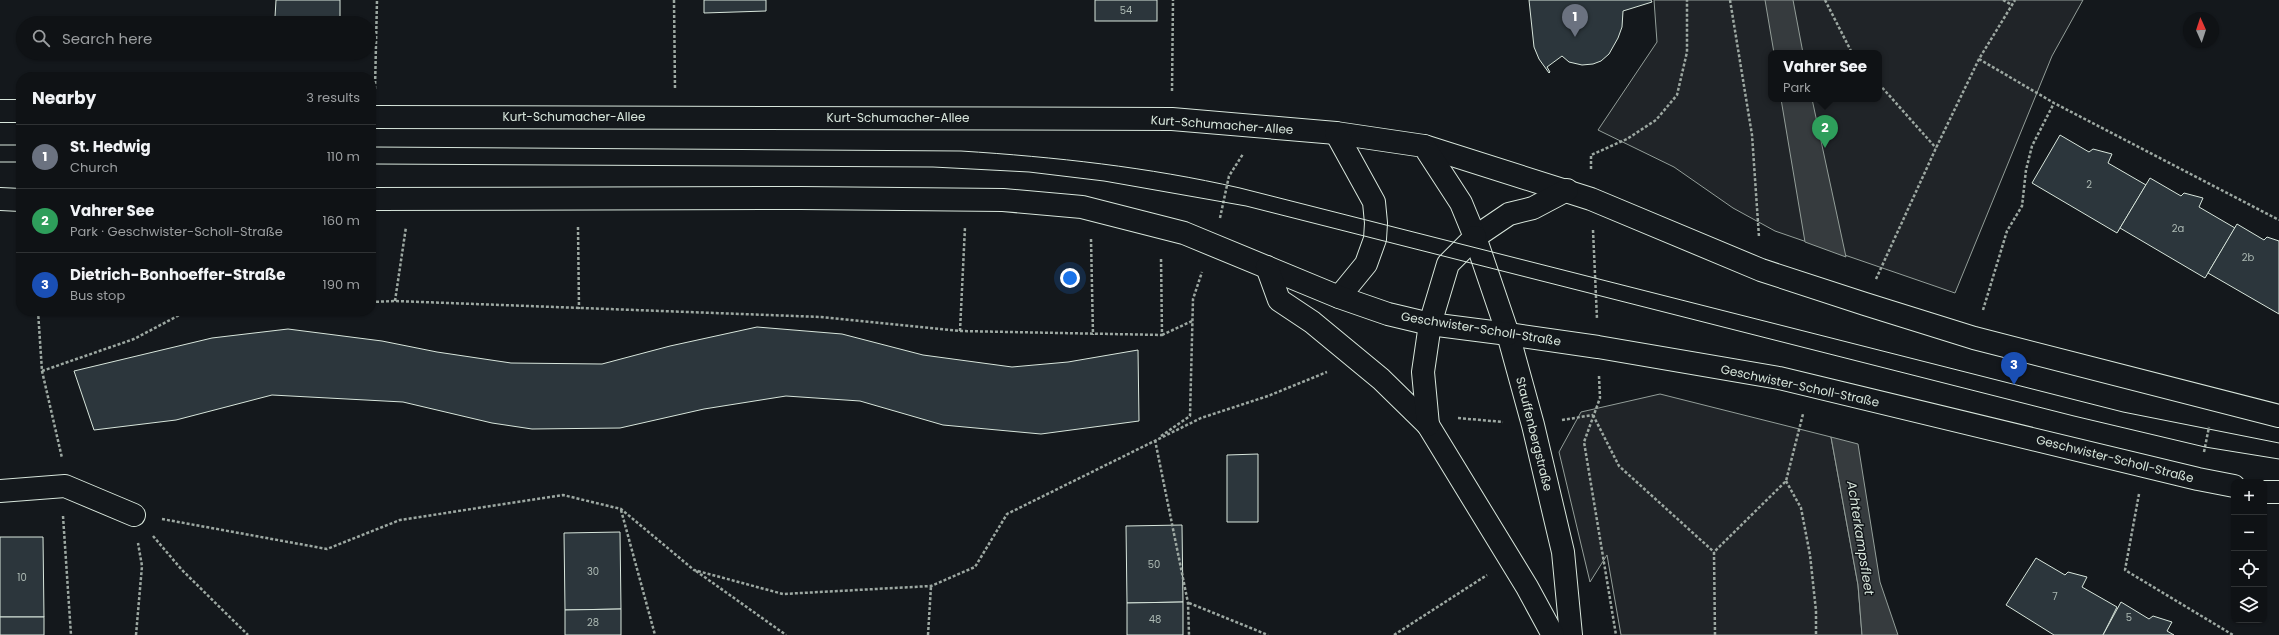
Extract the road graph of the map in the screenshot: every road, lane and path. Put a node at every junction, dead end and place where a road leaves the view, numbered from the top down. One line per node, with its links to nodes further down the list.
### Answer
1 (377, 0): 10 (path)
2 (674, 0): 20 (path)
3 (1173, 0): 21 (path)
4 (1687, 0): 27 (path)
5 (1730, 0): 40 (path)
6 (1825, 0): 11 (path)
7 (2003, 0): 9 (path)
8 (2015, 0): 9 (path)
9 (2012, 5): 12 (path)
10 (376, 23)
11 (1850, 50)
12 (1979, 59): 16 (path); 25 (path)
13 (374, 60): 14 (path)
14 (374, 72)
15 (1882, 87): 25 (path)
16 (2054, 103): 35 (path); 54 (path)
17 (0, 111): 18 (street)
18 (16, 111)
19 (376, 117): 20 (street, Kurt-Schumacher-Allee)
20 (675, 117): 21 (street, Kurt-Schumacher-Allee)
21 (1172, 119): 22 (street, Kurt-Schumacher-Allee)
22 (1260, 126): 23 (street, Kurt-Schumacher-Allee); 38 (path)
23 (1336, 133): 24 (street, Kurt-Schumacher-Allee); 41 (street)
24 (1424, 146): 26 (street); 37 (street, Stauffenbergstraße)
25 (1936, 148): 44 (path)
26 (1567, 190): 27 (street); 37 (street)
27 (1591, 198): 40 (street); 55 (path)
28 (0, 199): 32 (street)
29 (376, 199): 30 (street)
30 (409, 199): 31 (street); 42 (path)
31 (578, 199): 33 (street); 45 (path)
32 (16, 200)
33 (966, 200): 34 (street); 50 (path)
34 (1091, 209): 36 (street); 52 (path)
35 (2279, 220)
36 (1161, 227): 38 (street); 53 (path)
37 (1475, 237): 49 (street); 51 (street, Stauffenbergstraße)
38 (1212, 244): 39 (street); 48 (path)
39 (1267, 267): 41 (street); 56 (street)
40 (1761, 270): 44 (street)
41 (1339, 298): 49 (street, Geschwister-Scholl-Straße)
42 (395, 301): 43 (path); 45 (path)
43 (376, 302)
44 (1865, 304): 54 (street)
45 (579, 309): 50 (path)
46 (38, 316): 57 (path)
47 (178, 316): 57 (path)
48 (1192, 321): 53 (path); 64 (path)
49 (1430, 324): 51 (street, Geschwister-Scholl-Straße); 61 (street)
50 (960, 331): 52 (path)
51 (1508, 334): 55 (street, Geschwister-Scholl-Straße); 62 (street, Stauffenbergstraße)
52 (1093, 335): 53 (path)
53 (1162, 335)
54 (1974, 338): 60 (street)
55 (1598, 347): 58 (street, Geschwister-Scholl-Straße); 59 (path)
56 (1357, 359): 61 (street); 64 (path)
57 (42, 371): 69 (path)
58 (1810, 386): 66 (street, Geschwister-Scholl-Straße); 67 (path)
59 (1593, 415): 75 (path); 91 (path)
60 (2279, 416)
61 (1428, 420): 62 (path); 76 (street)
62 (1533, 425): 90 (street, Stauffenbergstraße)
63 (2209, 430): 65 (path)
64 (1154, 440): 78 (path); 79 (path)
65 (2205, 447)
66 (2144, 466): 68 (street, Geschwister-Scholl-Straße); 94 (path)
67 (1786, 481): 75 (path); 93 (path)
68 (2231, 485)
69 (65, 486): 70 (street); 74 (street); 80 (path)
70 (0, 491)
71 (2267, 492): 72 (street)
72 (2279, 492)
73 (621, 509): 74 (path); 77 (path); 83 (path)
74 (134, 514): 81 (path); 82 (path)
75 (1714, 552): 92 (path)
76 (1511, 561): 88 (path); 89 (street)
77 (694, 570): 78 (path); 84 (path)
78 (931, 586): 85 (path)
79 (1188, 603): 86 (path); 87 (path)
80 (71, 635)
81 (136, 635)
82 (248, 635)
83 (655, 635)
84 (786, 635)
85 (928, 635)
86 (1189, 635)
87 (1268, 635)
88 (1394, 635)
89 (1554, 635)
90 (1571, 635)
91 (1616, 635)
92 (1715, 635)
93 (1816, 635)
94 (2233, 635)

